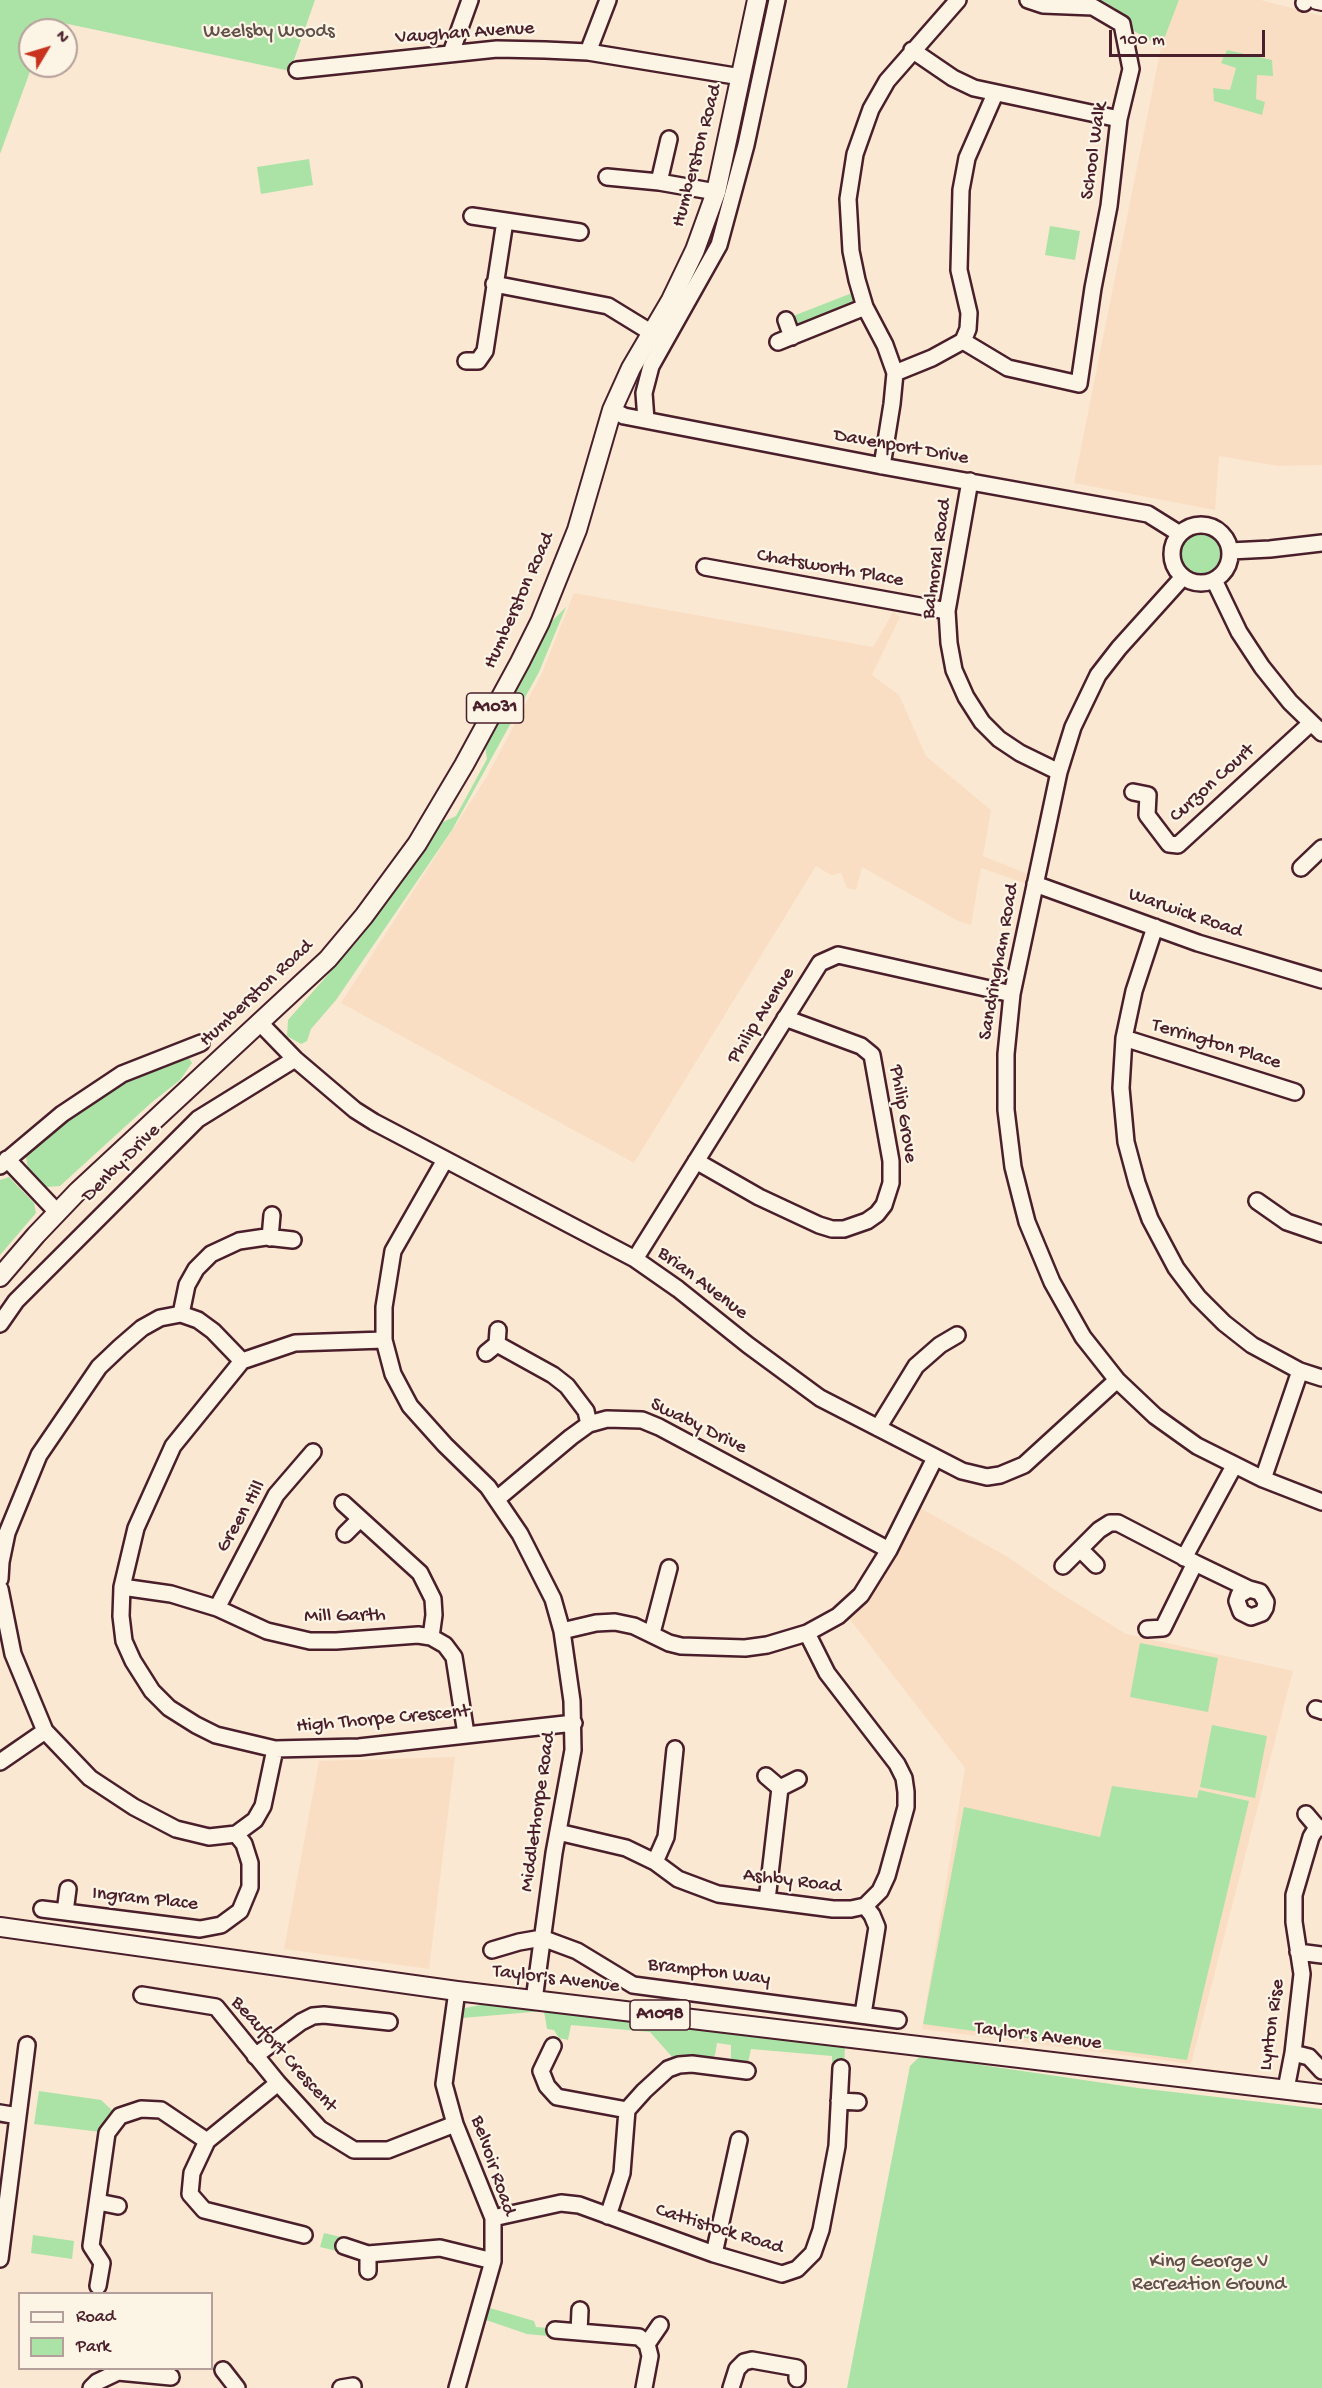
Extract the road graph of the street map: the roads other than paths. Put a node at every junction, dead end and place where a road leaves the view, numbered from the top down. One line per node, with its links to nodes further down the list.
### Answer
1 (470, 0): 9 (street)
2 (608, 0): 8 (street)
3 (756, 0): 11 (main road, Humberston Road / A1031)
4 (777, 0): 29 (street)
5 (1028, 0): 13 (street, School Walk)
6 (950, 3): 7 (street)
7 (912, 50): 12 (street); 22 (street)
8 (588, 52): 9 (street, Vaughan Avenue); 11 (street, Vaughan Avenue)
9 (451, 53): 10 (street, Vaughan Avenue)
10 (297, 70)
11 (741, 77): 17 (main road, Humberston Road / A1031)
12 (995, 94): 13 (street); 25 (street)
13 (1119, 119): 25 (street, School Walk)
14 (669, 140): 16 (street)
15 (607, 177): 16 (street)
16 (659, 182): 17 (street)
17 (716, 192): 24 (main road, Humberston Road / A1031)
18 (472, 216): 19 (street)
19 (504, 221): 20 (street); 21 (street)
20 (580, 232)
21 (494, 284): 24 (street); 26 (street)
22 (866, 307): 23 (street); 27 (street)
23 (786, 320)
24 (651, 333): 28 (main road, Humberston Road / A1031)
25 (963, 341): 27 (street)
26 (466, 361)
27 (895, 374): 30 (street)
28 (612, 410): 29 (street, Davenport Drive); 49 (main road, Humberston Road / A1031)
29 (646, 420): 30 (street, Davenport Drive)
30 (882, 466): 31 (street, Davenport Drive)
31 (970, 481): 32 (street, Davenport Drive); 38 (street, Balmoral Road)
32 (1180, 534): 34 (street); 36 (street)
33 (1322, 543): 34 (street)
34 (1230, 551): 37 (street)
35 (705, 567): 38 (street, Chatsworth Place)
36 (1183, 577): 37 (street); 40 (street, Sandringham Road)
37 (1214, 580): 39 (street)
38 (947, 611): 40 (street, Balmoral Road)
39 (1316, 728): 41 (street, Curzon Court)
40 (1059, 772): 44 (street, Sandringham Road)
41 (1133, 792)
42 (1322, 848): 43 (street)
43 (1301, 868)
44 (1035, 884): 45 (street, Warwick Road); 47 (street, Sandringham Road)
45 (1155, 927): 46 (street, Warwick Road); 50 (street)
46 (1322, 980)
47 (1012, 994): 48 (street, Philip Avenue); 73 (street, Sandringham Road)
48 (786, 1018): 55 (street, Philip Avenue); 55 (street, Philip Grove)
49 (260, 1023): 52 (street, Brian Avenue); 58 (main road, Humberston Road / A1031)
50 (1124, 1038): 53 (street, Terrington Place); 71 (street)
51 (201, 1043): 56 (street)
52 (295, 1059): 54 (street, Brian Avenue); 66 (street, Denby Drive)
53 (1295, 1092)
54 (446, 1160): 63 (street, Brian Avenue); 68 (street, Middlethorpe Road)
55 (696, 1161): 63 (street, Philip Avenue)
56 (3, 1162): 58 (street)
57 (1257, 1201): 60 (street)
58 (57, 1212): 64 (main road, Humberston Road / A1031)
59 (272, 1215): 61 (street)
60 (1322, 1234)
61 (270, 1238): 62 (street); 65 (street)
62 (294, 1240)
63 (635, 1259): 75 (street, Brian Avenue)
64 (0, 1277)
65 (181, 1314): 70 (street); 91 (street)
66 (0, 1324)
67 (957, 1335): 75 (street)
68 (384, 1340): 70 (street); 80 (street, Middlethorpe Road)
69 (494, 1342): 74 (street)
70 (242, 1361): 92 (street, High Thorpe Crescent)
71 (1300, 1371): 72 (street); 79 (street)
72 (1322, 1378)
73 (1117, 1380): 77 (street, Brian Avenue); 78 (street, Sandringham Road)
74 (589, 1424): 80 (street, Swaby Drive); 86 (street, Swaby Drive)
75 (878, 1428): 77 (street, Brian Avenue)
76 (312, 1452): 95 (street, Green Hill)
77 (935, 1458): 86 (street)
78 (1234, 1466): 79 (street, Sandringham Road); 87 (street)
79 (1263, 1479): 81 (street, Sandringham Road)
80 (497, 1499): 97 (street, Middlethorpe Road)
81 (1322, 1502)
82 (343, 1503): 83 (street)
83 (360, 1519): 84 (street); 100 (street)
84 (345, 1534)
85 (1080, 1549): 87 (street); 88 (street); 89 (street)
86 (889, 1550): 99 (street)
87 (1190, 1560): 94 (street); 96 (street)
88 (1096, 1565)
89 (1063, 1566)
90 (669, 1568): 98 (street)
91 (0, 1579)
92 (122, 1587): 95 (street, Mill Garth); 105 (street, High Thorpe Crescent)
93 (0, 1589): 101 (street)
94 (1249, 1589)
95 (217, 1608): 100 (street, Mill Garth)
96 (1148, 1629)
97 (562, 1630): 98 (street); 102 (street, Middlethorpe Road)
98 (651, 1633): 99 (street)
99 (807, 1633): 118 (street, Ashby Road)
100 (431, 1637): 104 (street)
101 (6, 1656): 103 (street)
102 (574, 1722): 104 (street, High Thorpe Crescent); 113 (street, Middlethorpe Road)
103 (45, 1731): 107 (street); 114 (street)
104 (466, 1734): 105 (street, High Thorpe Crescent)
105 (274, 1749): 114 (street)
106 (675, 1749): 115 (street)
107 (0, 1762)
108 (765, 1776): 110 (street)
109 (798, 1779): 110 (street)
110 (780, 1788): 117 (street)
111 (1306, 1814): 112 (street, Lynton Rise)
112 (1319, 1827): 124 (street, Lynton Rise)
113 (558, 1832): 115 (street, Ashby Road); 122 (street, Middlethorpe Road)
114 (236, 1834): 120 (street, Ingram Place)
115 (655, 1862): 117 (street, Ashby Road)
116 (68, 1889): 120 (street, Ingram Place)
117 (767, 1900): 118 (street, Ashby Road)
118 (865, 1906): 129 (street)
119 (42, 1909): 120 (street, Ingram Place)
120 (65, 1912)
121 (0, 1927): 126 (main road, Taylor's Avenue / A1098)
122 (542, 1938): 123 (street); 128 (street, Middlethorpe Road); 129 (street, Brampton Way)
123 (492, 1950)
124 (1298, 1952): 125 (street); 134 (street, Lynton Rise)
125 (1322, 1955)
126 (457, 1991): 128 (main road, Taylor's Avenue / A1098); 147 (street, Belvoir Road)
127 (142, 1995): 135 (street, Beaufort Crescent)
128 (534, 2000): 140 (main road, Taylor's Avenue / A1098)
129 (863, 2014): 130 (street, Brampton Way)
130 (898, 2020)
131 (389, 2022): 135 (street)
132 (27, 2044): 146 (street)
133 (553, 2046): 144 (street)
134 (1293, 2053): 138 (street); 140 (street, Lynton Rise)
135 (255, 2056): 139 (street, Beaufort Crescent)
136 (841, 2068): 142 (street, Cattistock Road)
137 (747, 2071): 144 (street)
138 (1322, 2072)
139 (278, 2083): 147 (street, Beaufort Crescent); 149 (street)
140 (1286, 2089): 141 (main road, Taylor's Avenue / A1098)
141 (1322, 2094)
142 (839, 2101): 143 (street); 158 (street, Cattistock Road)
143 (858, 2102)
144 (627, 2110): 152 (street)
145 (0, 2113): 146 (street)
146 (18, 2116): 153 (street)
147 (455, 2124): 154 (street, Belvoir Road)
148 (739, 2140): 158 (street)
149 (207, 2141): 150 (street); 155 (street)
150 (98, 2202): 151 (street); 162 (street)
151 (118, 2206)
152 (608, 2216): 154 (street, Cattistock Road); 158 (street, Cattistock Road)
153 (3, 2217): 159 (street)
154 (493, 2218): 160 (street, Belvoir Road)
155 (304, 2235)
156 (344, 2246): 157 (street)
157 (368, 2254): 160 (street); 161 (street)
158 (714, 2254)
159 (0, 2259)
160 (493, 2261): 173 (street, Belvoir Road)
161 (368, 2271)
162 (98, 2286)
163 (580, 2310): 166 (street)
164 (660, 2325): 167 (street)
165 (555, 2330): 166 (street)
166 (579, 2332): 167 (street)
167 (647, 2344): 174 (street)
168 (223, 2370): 172 (street)
169 (171, 2377): 171 (street)
170 (797, 2379): 175 (street)
171 (91, 2388)
172 (237, 2388)
173 (457, 2388)
174 (644, 2388)
175 (730, 2388)

